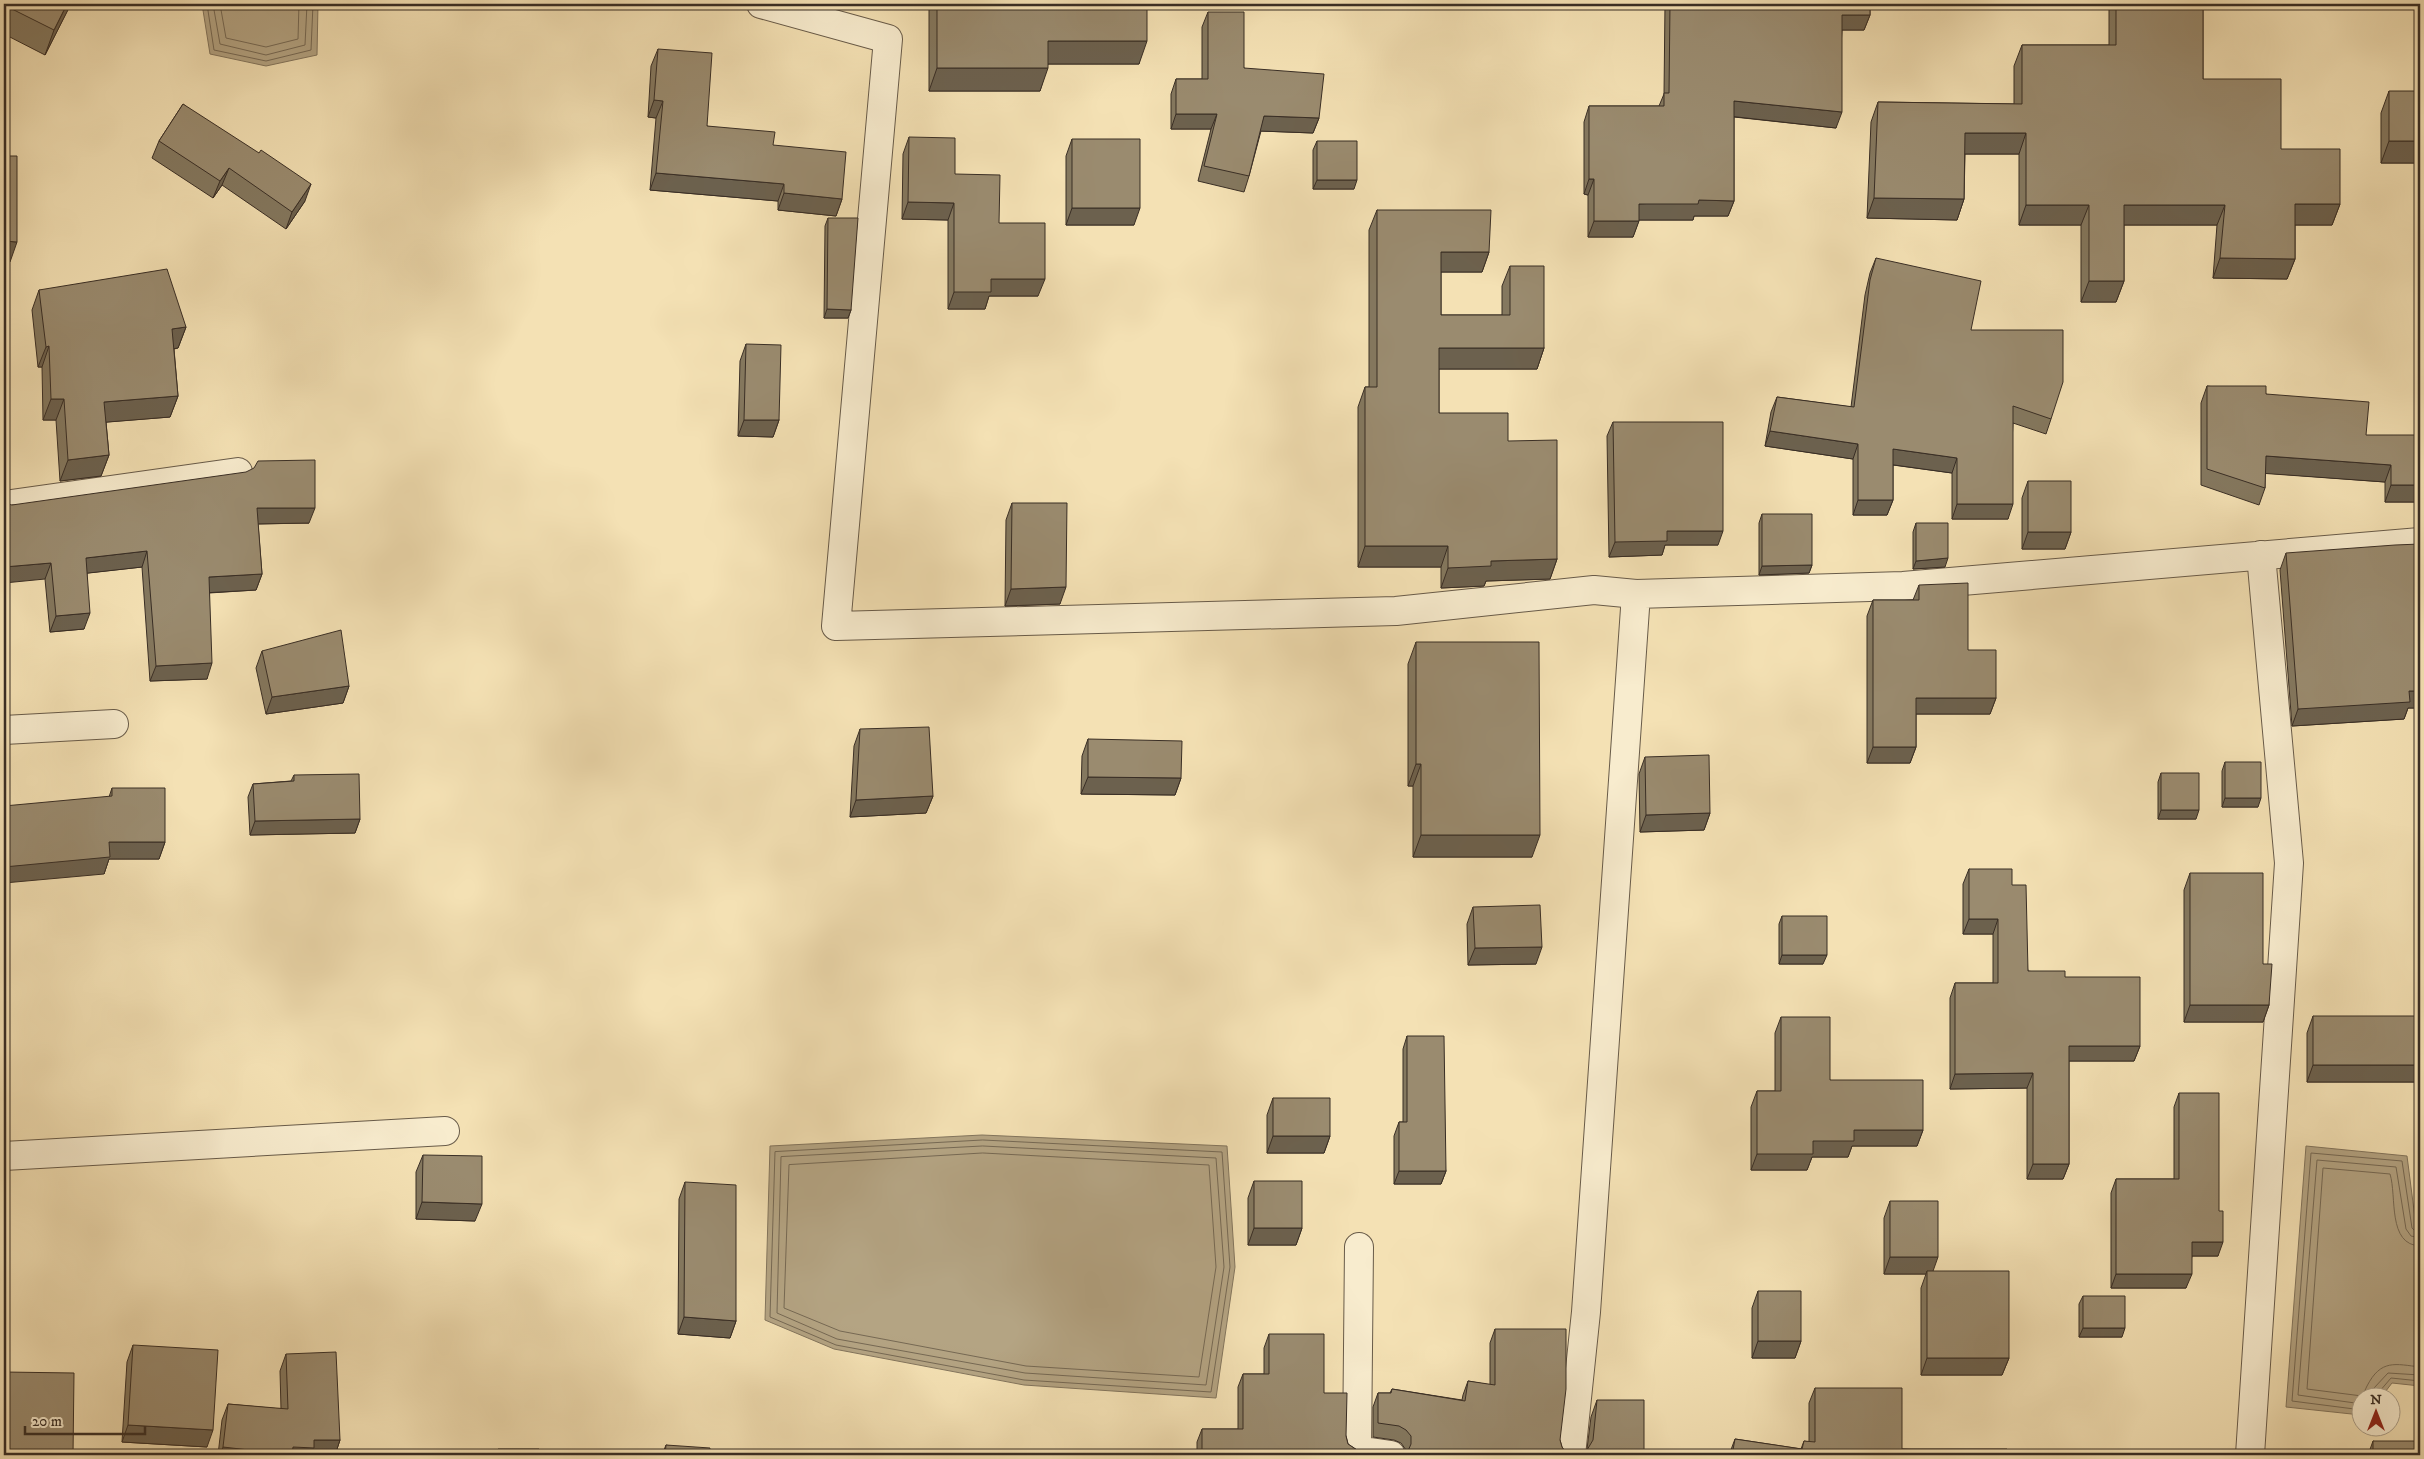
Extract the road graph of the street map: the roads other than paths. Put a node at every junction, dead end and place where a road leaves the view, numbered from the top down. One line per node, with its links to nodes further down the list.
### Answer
1 (761, 4): 6 (street)
2 (238, 472): 3 (street)
3 (4, 505)
4 (2420, 542): 5 (street)
5 (2262, 555): 6 (street); 14 (street)
6 (1636, 594): 13 (street)
7 (114, 724): 8 (street)
8 (4, 730)
9 (445, 1131): 10 (street)
10 (4, 1156)
11 (1359, 1247): 12 (street)
12 (1391, 1455)
13 (1571, 1455)
14 (2250, 1455)

